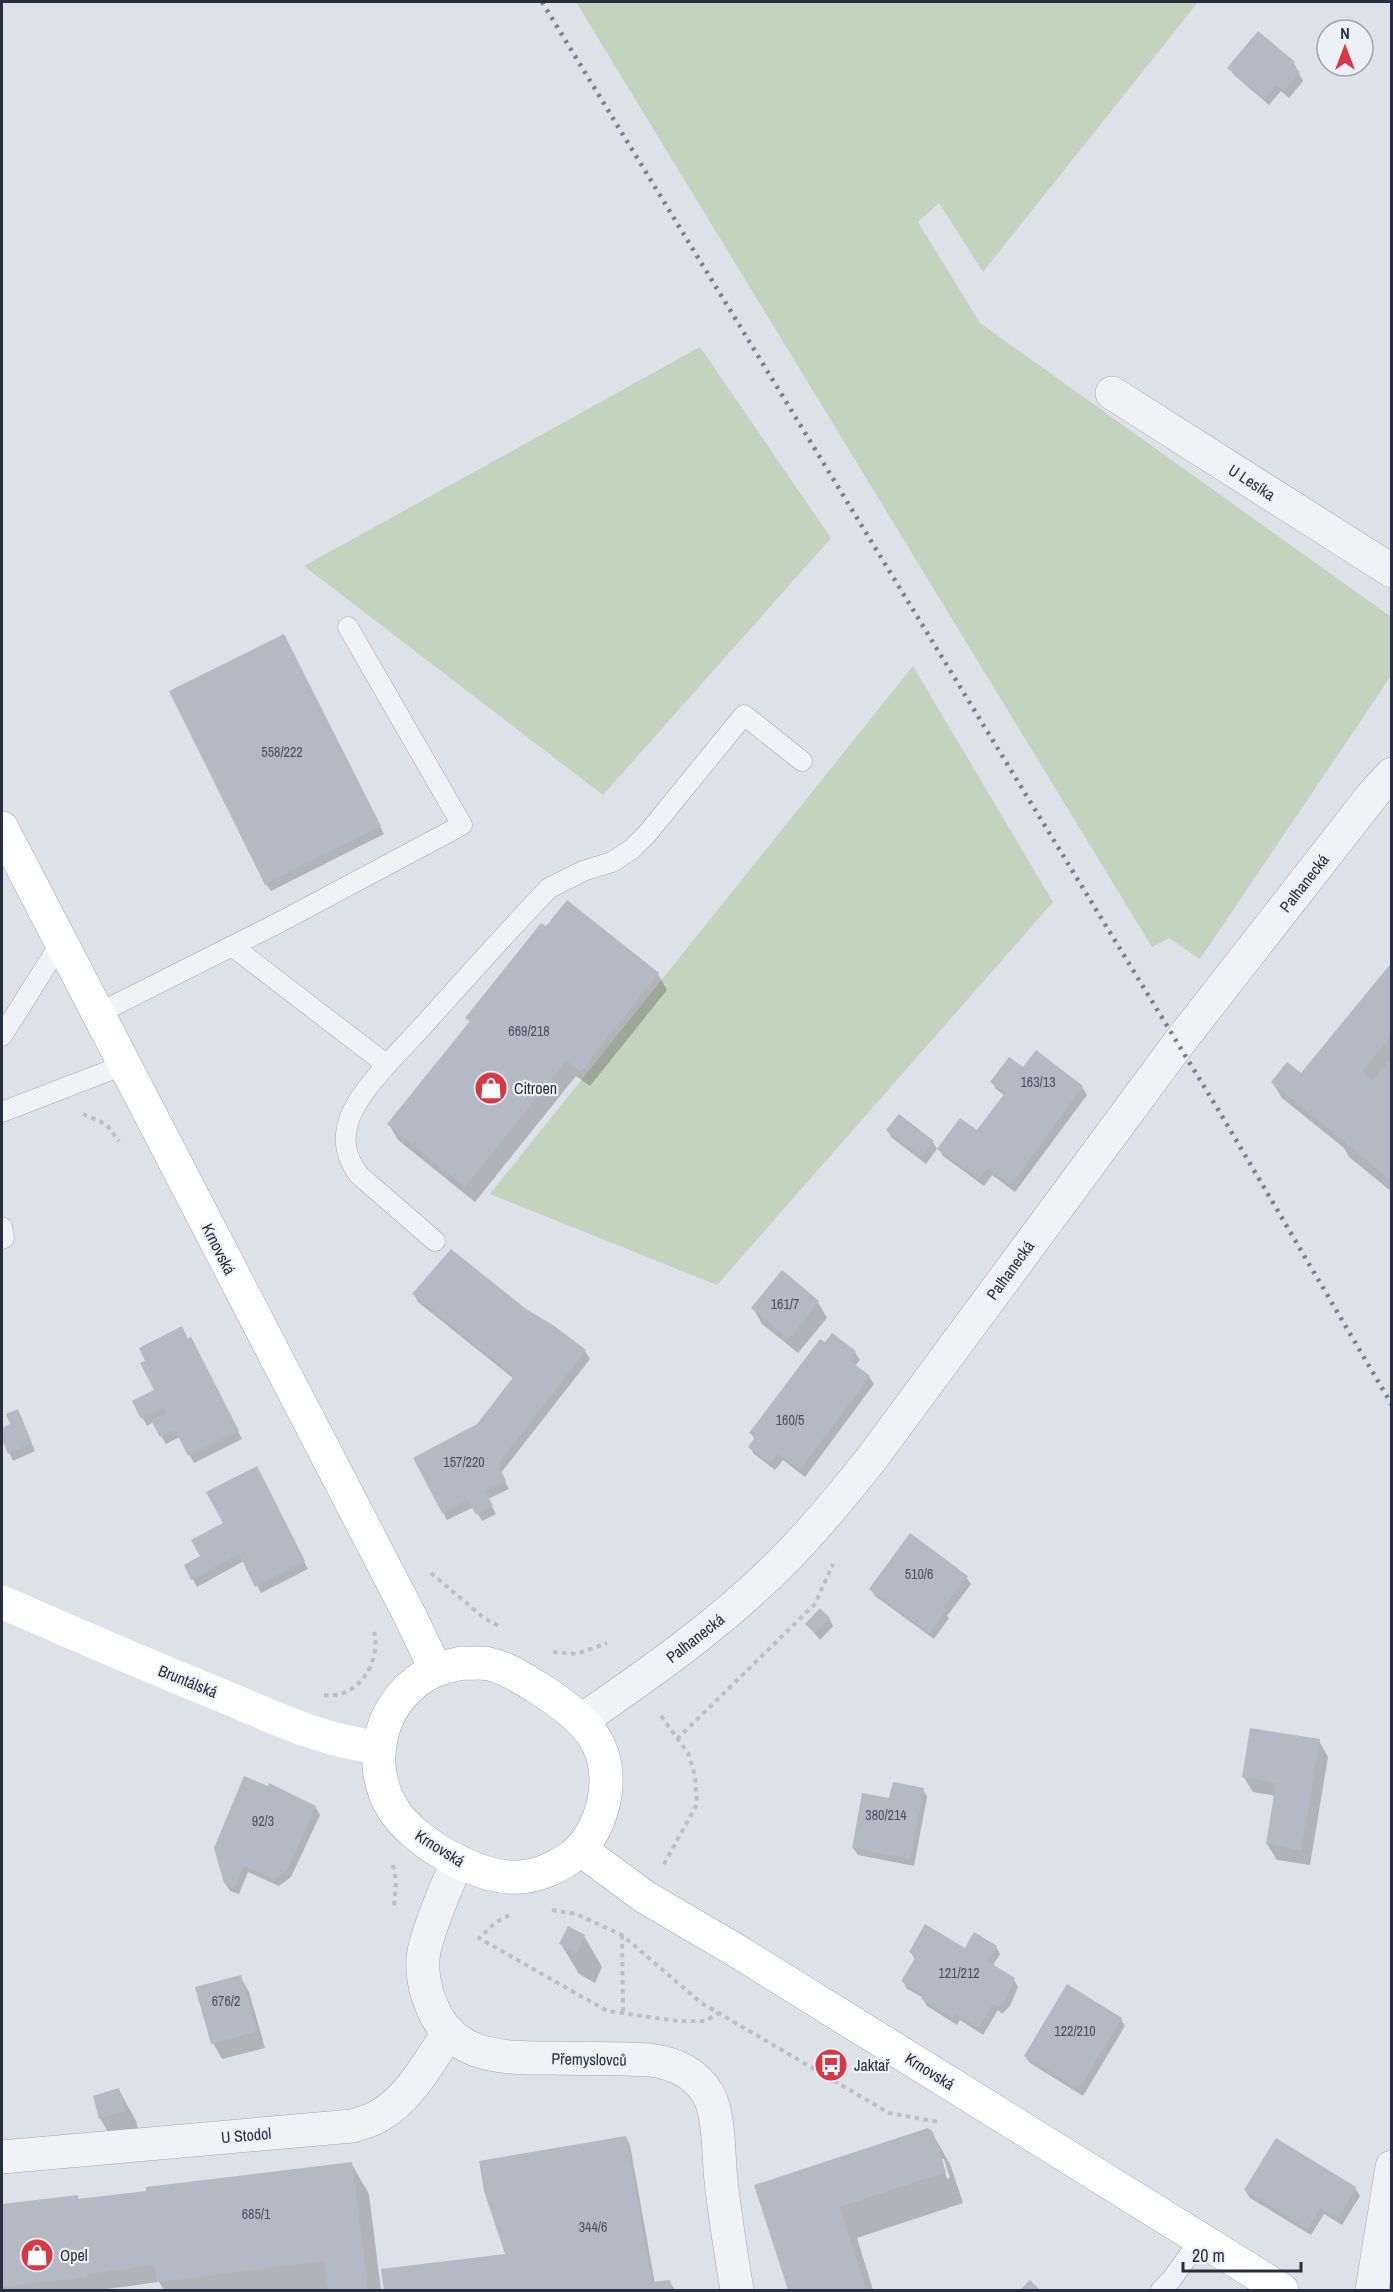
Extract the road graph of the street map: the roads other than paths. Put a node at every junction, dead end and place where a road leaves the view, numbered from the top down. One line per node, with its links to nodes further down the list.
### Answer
1 (1112, 393): 2 (street, U Lesíka)
2 (1392, 571)
3 (348, 627): 8 (lane)
4 (802, 761): 12 (lane)
5 (1392, 774): 19 (street, Palhanecká)
6 (2, 828): 7 (main road, Krnovská)
7 (60, 944): 9 (main road, Krnovská); 10 (lane)
8 (232, 946): 9 (lane); 12 (lane)
9 (97, 1014): 11 (main road, Krnovská)
10 (2, 1036)
11 (124, 1065): 13 (lane); 18 (main road, Krnovská)
12 (387, 1065): 16 (lane)
13 (2, 1112)
14 (2, 1227): 15 (lane)
15 (2, 1239)
16 (435, 1241)
17 (2, 1602): 20 (main road, Bruntálská)
18 (436, 1670): 19 (main road, Krnovská); 20 (main road, Krnovská)
19 (582, 1720): 21 (main road, Krnovská)
20 (378, 1747): 22 (main road, Krnovská)
21 (580, 1849): 22 (main road, Krnovská); 26 (main road, Krnovská)
22 (457, 1861): 23 (street, Přemyslovců)
23 (448, 2032): 24 (street, U Stodol); 27 (street, Přemyslovců)
24 (2, 2157)
25 (1392, 2167): 30 (street)
26 (1200, 2240): 28 (lane); 29 (main road, Krnovská)
27 (737, 2290)
28 (1161, 2290)
29 (1282, 2290)
30 (1372, 2290)

